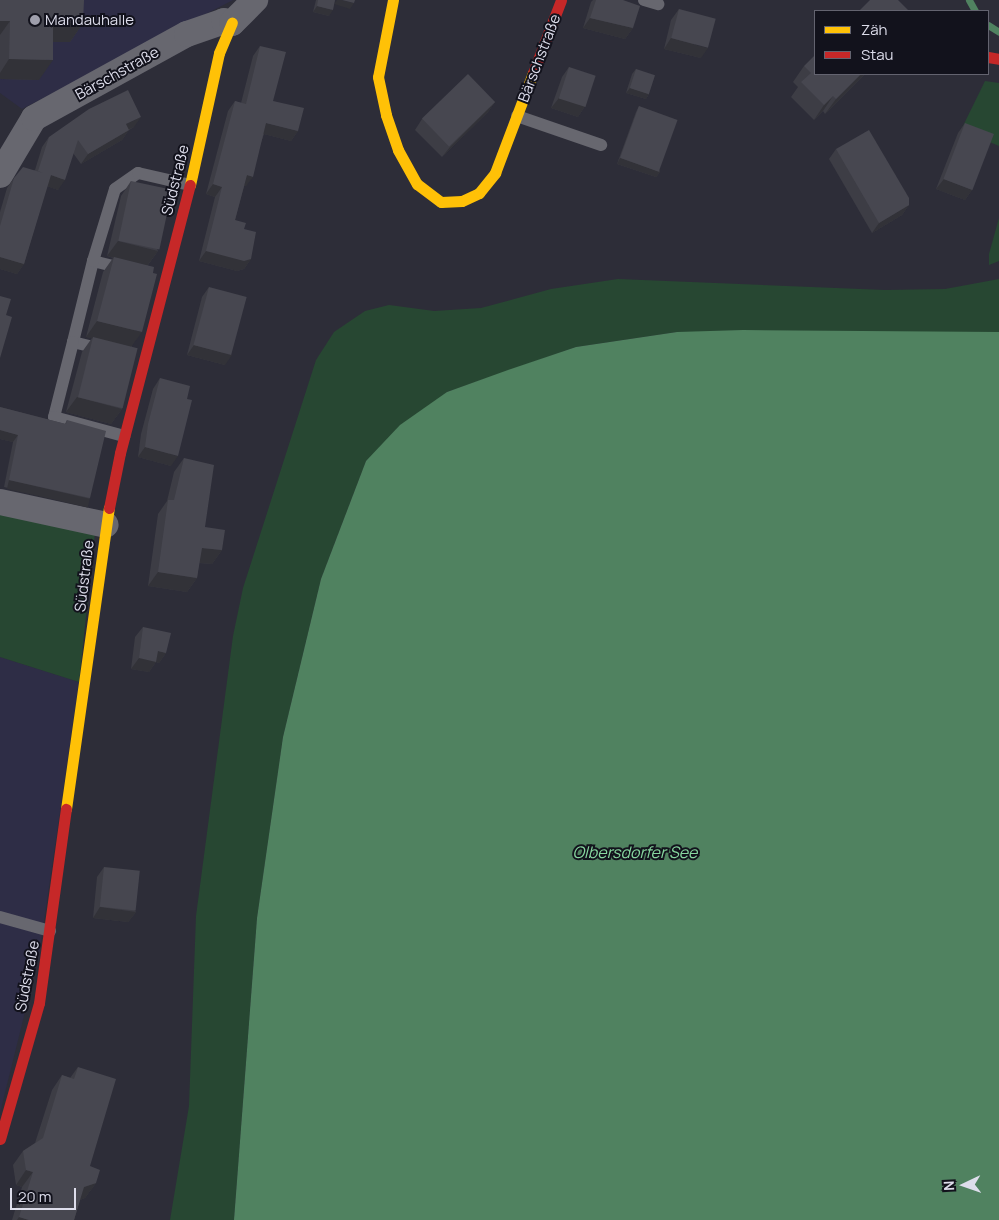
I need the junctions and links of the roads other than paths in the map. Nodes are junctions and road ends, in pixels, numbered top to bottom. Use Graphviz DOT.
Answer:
graph roads {
  1 [pos="254,0"];
  2 [pos="393,0"];
  3 [pos="561,0"];
  4 [pos="644,0"];
  5 [pos="658,4"];
  6 [pos="232,24"];
  7 [pos="517,116"];
  8 [pos="601,145"];
  9 [pos="0,175"];
  10 [pos="190,184"];
  11 [pos="93,262"];
  12 [pos="138,273"];
  13 [pos="73,342"];
  14 [pos="145,359"];
  15 [pos="124,436"];
  16 [pos="0,502"];
  17 [pos="106,525"];
  18 [pos="0,918"];
  19 [pos="50,931"];
  20 [pos="0,1139"];
  1 -- 6 [label="street"];
  2 -- 7 [label="street, Bärschstraße"];
  3 -- 7 [label="street, Bärschstraße"];
  4 -- 5 [label="lane"];
  6 -- 9 [label="street, Bärschstraße"];
  6 -- 10 [label="street, Südstraße"];
  7 -- 8 [label="lane, Bärschstraße"];
  10 -- 11 [label="lane"];
  10 -- 14 [label="street, Südstraße"];
  11 -- 12 [label="lane"];
  11 -- 13 [label="lane"];
  13 -- 14 [label="lane"];
  13 -- 15 [label="lane"];
  14 -- 15 [label="street, Südstraße"];
  15 -- 17 [label="street, Südstraße"];
  16 -- 17 [label="street"];
  17 -- 19 [label="street, Südstraße"];
  18 -- 19 [label="lane"];
  19 -- 20 [label="street, Südstraße"];
}
